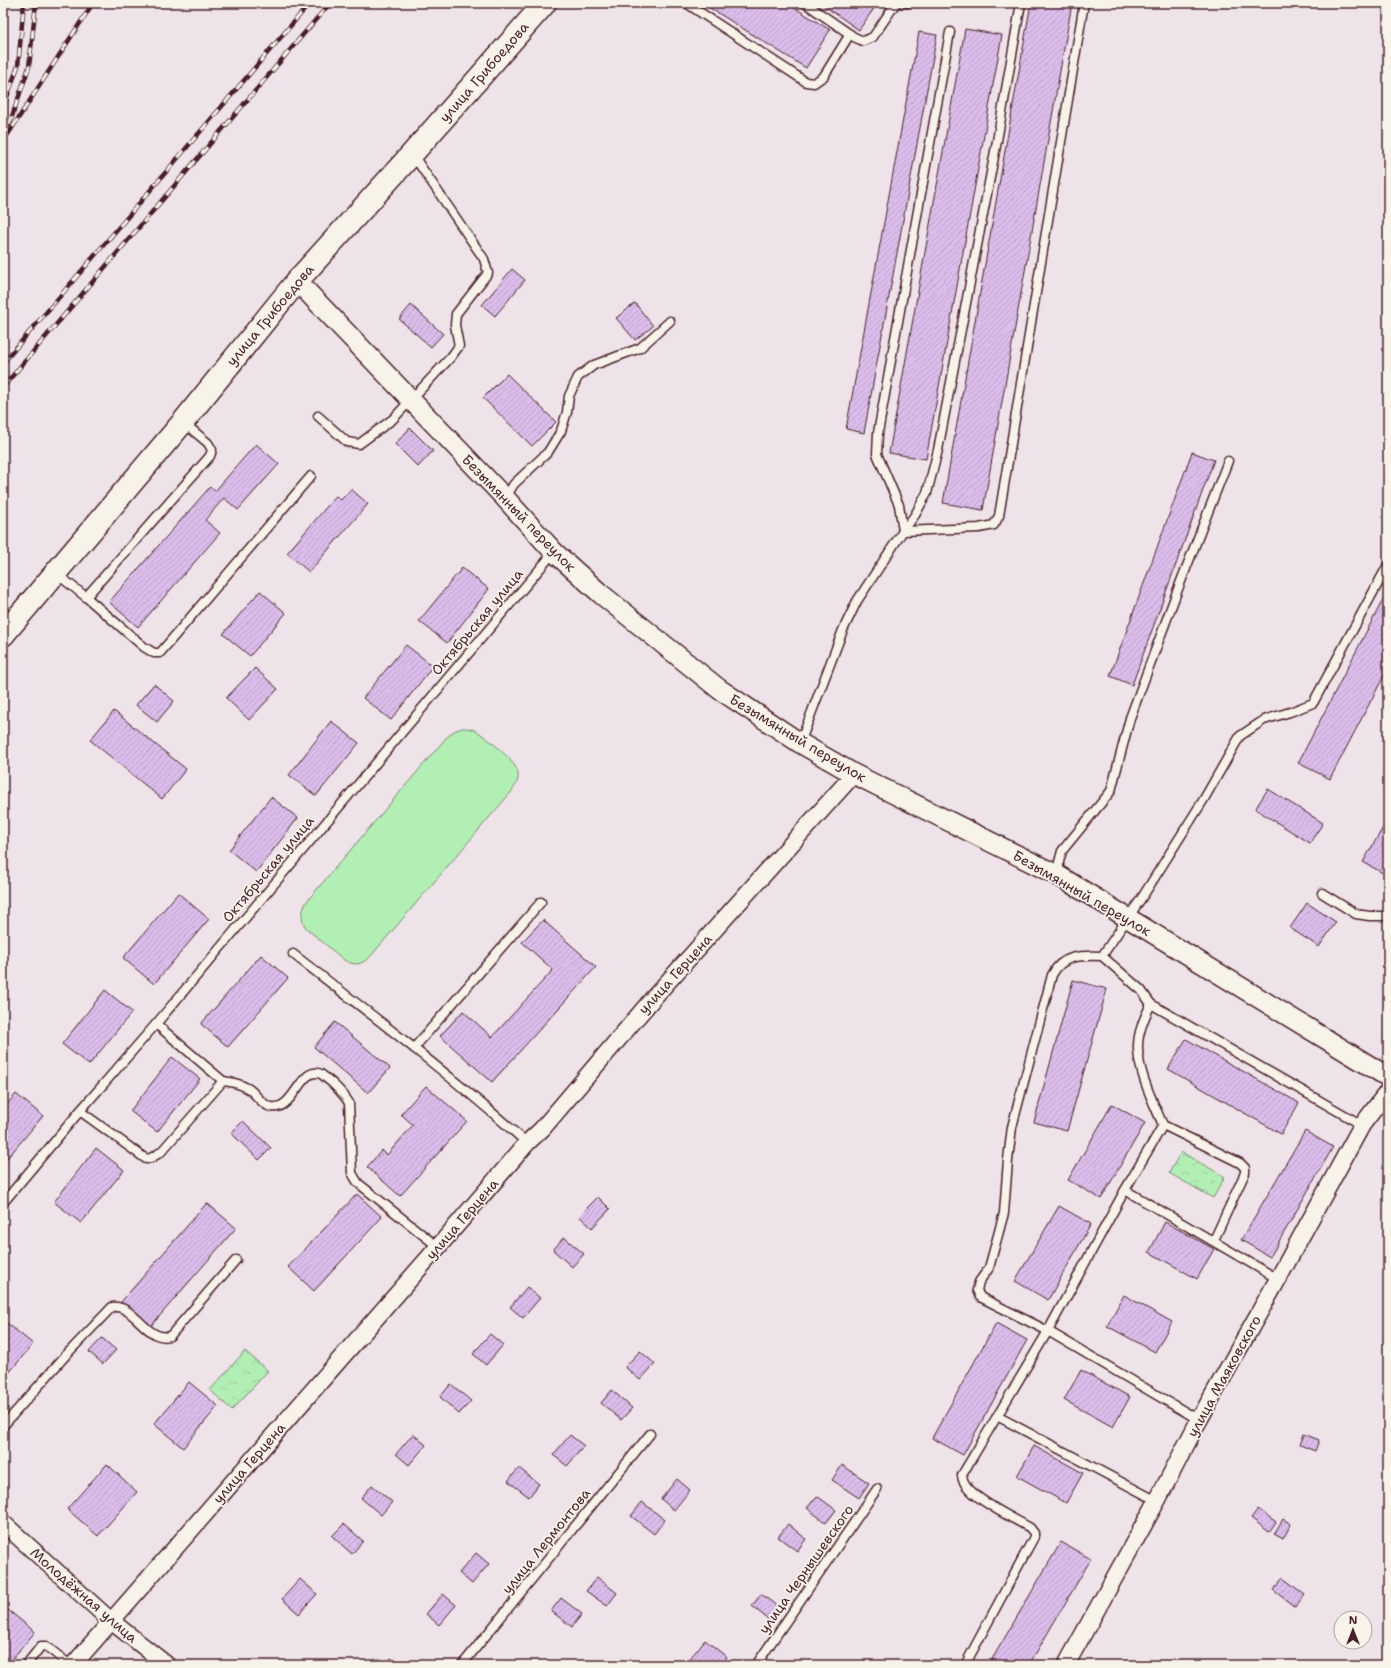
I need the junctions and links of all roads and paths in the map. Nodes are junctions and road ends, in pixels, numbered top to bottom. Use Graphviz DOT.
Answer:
graph roads {
  1 [pos="545,3"];
  2 [pos="686,3"];
  3 [pos="805,3"];
  4 [pos="896,3"];
  5 [pos="904,3"];
  6 [pos="907,3"];
  7 [pos="1021,3"];
  8 [pos="1084,3"];
  9 [pos="950,32"];
  10 [pos="850,34"];
  11 [pos="412,154"];
  12 [pos="297,281"];
  13 [pos="670,321"];
  14 [pos="410,400"];
  15 [pos="318,416"];
  16 [pos="182,422"];
  17 [pos="1228,461"];
  18 [pos="311,476"];
  19 [pos="505,498"];
  20 [pos="903,531"];
  21 [pos="554,552"];
  22 [pos="1388,565"];
  23 [pos="56,573"];
  24 [pos="86,597"];
  25 [pos="3,635"];
  26 [pos="800,743"];
  27 [pos="854,774"];
  28 [pos="1059,876"];
  29 [pos="1322,893"];
  30 [pos="541,902"];
  31 [pos="1388,916"];
  32 [pos="1127,918"];
  33 [pos="293,954"];
  34 [pos="1102,956"];
  35 [pos="1151,1004"];
  36 [pos="156,1024"];
  37 [pos="414,1048"];
  38 [pos="1388,1077"];
  39 [pos="223,1081"];
  40 [pos="1388,1091"];
  41 [pos="80,1111"];
  42 [pos="1163,1125"];
  43 [pos="1362,1125"];
  44 [pos="527,1143"];
  45 [pos="1125,1190"];
  46 [pos="3,1203"];
  47 [pos="1214,1240"];
  48 [pos="438,1247"];
  49 [pos="236,1260"];
  50 [pos="1278,1279"];
  51 [pos="1048,1331"];
  52 [pos="997,1416"];
  53 [pos="1199,1420"];
  54 [pos="3,1426"];
  55 [pos="650,1434"];
  56 [pos="877,1489"];
  57 [pos="1157,1501"];
  58 [pos="3,1523"];
  59 [pos="111,1621"];
  60 [pos="26,1665"];
  61 [pos="71,1665"];
  62 [pos="167,1665"];
  63 [pos="462,1665"];
  64 [pos="756,1665"];
  65 [pos="965,1665"];
  66 [pos="1066,1665"];
  1 -- 11 [label="main road, улица Грибоедова"];
  2 -- 10 [label="lane"];
  3 -- 10 [label="lane"];
  4 -- 10 [label="lane"];
  5 -- 6 [label="lane"];
  7 -- 20 [label="lane"];
  8 -- 20 [label="lane"];
  9 -- 20 [label="lane"];
  11 -- 12 [label="main road, улица Грибоедова"];
  11 -- 14 [label="lane"];
  12 -- 14 [label="street, Безымянный переулок"];
  12 -- 16 [label="main road, улица Грибоедова"];
  13 -- 19 [label="lane"];
  14 -- 15 [label="lane"];
  14 -- 19 [label="street, Безымянный переулок"];
  16 -- 23 [label="main road, улица Грибоедова"];
  16 -- 24 [label="lane"];
  17 -- 28 [label="lane"];
  18 -- 24 [label="lane"];
  19 -- 21 [label="street, Безымянный переулок"];
  20 -- 26 [label="lane"];
  21 -- 26 [label="street, Безымянный переулок"];
  21 -- 36 [label="lane, Октябрьская улица"];
  22 -- 32 [label="lane"];
  23 -- 24 [label="lane"];
  23 -- 25 [label="main road, улица Грибоедова"];
  26 -- 27 [label="street, Безымянный переулок"];
  27 -- 28 [label="street, Безымянный переулок"];
  27 -- 44 [label="street, улица Герцена"];
  28 -- 32 [label="street, Безымянный переулок"];
  29 -- 31 [label="lane"];
  30 -- 37 [label="lane"];
  32 -- 34 [label="lane"];
  32 -- 38 [label="street, Безымянный переулок"];
  33 -- 37 [label="lane"];
  34 -- 35 [label="lane"];
  34 -- 51 [label="lane"];
  35 -- 42 [label="lane"];
  35 -- 43 [label="lane"];
  36 -- 39 [label="lane"];
  36 -- 41 [label="lane, Октябрьская улица"];
  37 -- 44 [label="lane"];
  39 -- 41 [label="lane"];
  39 -- 48 [label="lane"];
  40 -- 43 [label="street, улица Маяковского"];
  41 -- 46 [label="lane, Октябрьская улица"];
  42 -- 45 [label="lane"];
  42 -- 47 [label="lane"];
  43 -- 50 [label="street, улица Маяковского"];
  44 -- 48 [label="street, улица Герцена"];
  45 -- 47 [label="lane"];
  45 -- 51 [label="lane"];
  47 -- 50 [label="lane"];
  48 -- 59 [label="street, улица Герцена"];
  49 -- 54 [label="lane"];
  50 -- 53 [label="street, улица Маяковского"];
  51 -- 52 [label="lane"];
  51 -- 53 [label="lane"];
  52 -- 57 [label="lane"];
  52 -- 65 [label="lane"];
  53 -- 57 [label="street, улица Маяковского"];
  55 -- 63 [label="lane, улица Лермонтова"];
  56 -- 64 [label="lane, улица Чернышевского"];
  57 -- 66 [label="street, улица Маяковского"];
  58 -- 59 [label="street, Молодёжная улица"];
  59 -- 61 [label="street, улица Герцена"];
  59 -- 62 [label="street, Молодёжная улица"];
  60 -- 61 [label="lane"];
}
